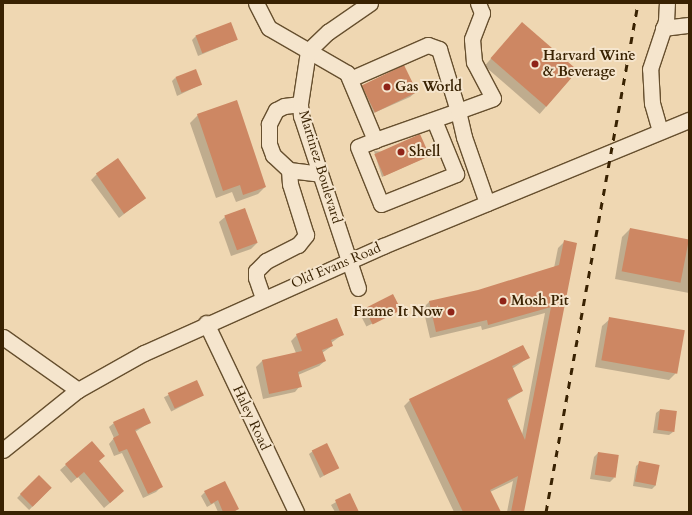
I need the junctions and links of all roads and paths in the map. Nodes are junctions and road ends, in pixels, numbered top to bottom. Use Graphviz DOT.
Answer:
graph roads {
  1 [pos="256,3"];
  2 [pos="370,3"];
  3 [pos="478,3"];
  4 [pos="667,3"];
  5 [pos="689,25"];
  6 [pos="663,28"];
  7 [pos="308,51"];
  8 [pos="350,79"];
  9 [pos="300,104"];
  10 [pos="458,111"];
  11 [pos="434,120"];
  12 [pos="689,120"];
  13 [pos="660,131"];
  14 [pos="375,140"];
  15 [pos="289,170"];
  16 [pos="320,174"];
  17 [pos="487,203"];
  18 [pos="349,261"];
  19 [pos="358,288"];
  20 [pos="263,298"];
  21 [pos="206,323"];
  22 [pos="3,337"];
  23 [pos="78,390"];
  24 [pos="3,450"];
  25 [pos="296,512"];
  1 -- 7 [label="street"];
  2 -- 7 [label="street"];
  3 -- 10 [label="street"];
  4 -- 6 [label="street"];
  5 -- 6 [label="street"];
  6 -- 13 [label="street"];
  7 -- 8 [label="street"];
  7 -- 9 [label="street, Martinez Boulevard"];
  8 -- 10 [label="street"];
  8 -- 14 [label="street"];
  9 -- 15 [label="street"];
  9 -- 16 [label="street, Martinez Boulevard"];
  10 -- 11 [label="street"];
  10 -- 17 [label="street"];
  11 -- 14 [label="street"];
  11 -- 14 [label="street"];
  12 -- 13 [label="street, Old Evans Road"];
  13 -- 17 [label="street, Old Evans Road"];
  15 -- 16 [label="street"];
  15 -- 20 [label="street"];
  16 -- 18 [label="street, Martinez Boulevard"];
  17 -- 18 [label="street, Old Evans Road"];
  18 -- 19 [label="street, Martinez Boulevard"];
  18 -- 20 [label="street, Old Evans Road"];
  20 -- 21 [label="street, Old Evans Road"];
  21 -- 23 [label="street, Old Evans Road"];
  21 -- 25 [label="street, Haley Road"];
  22 -- 23 [label="street"];
  23 -- 24 [label="street, Old Evans Road"];
}
